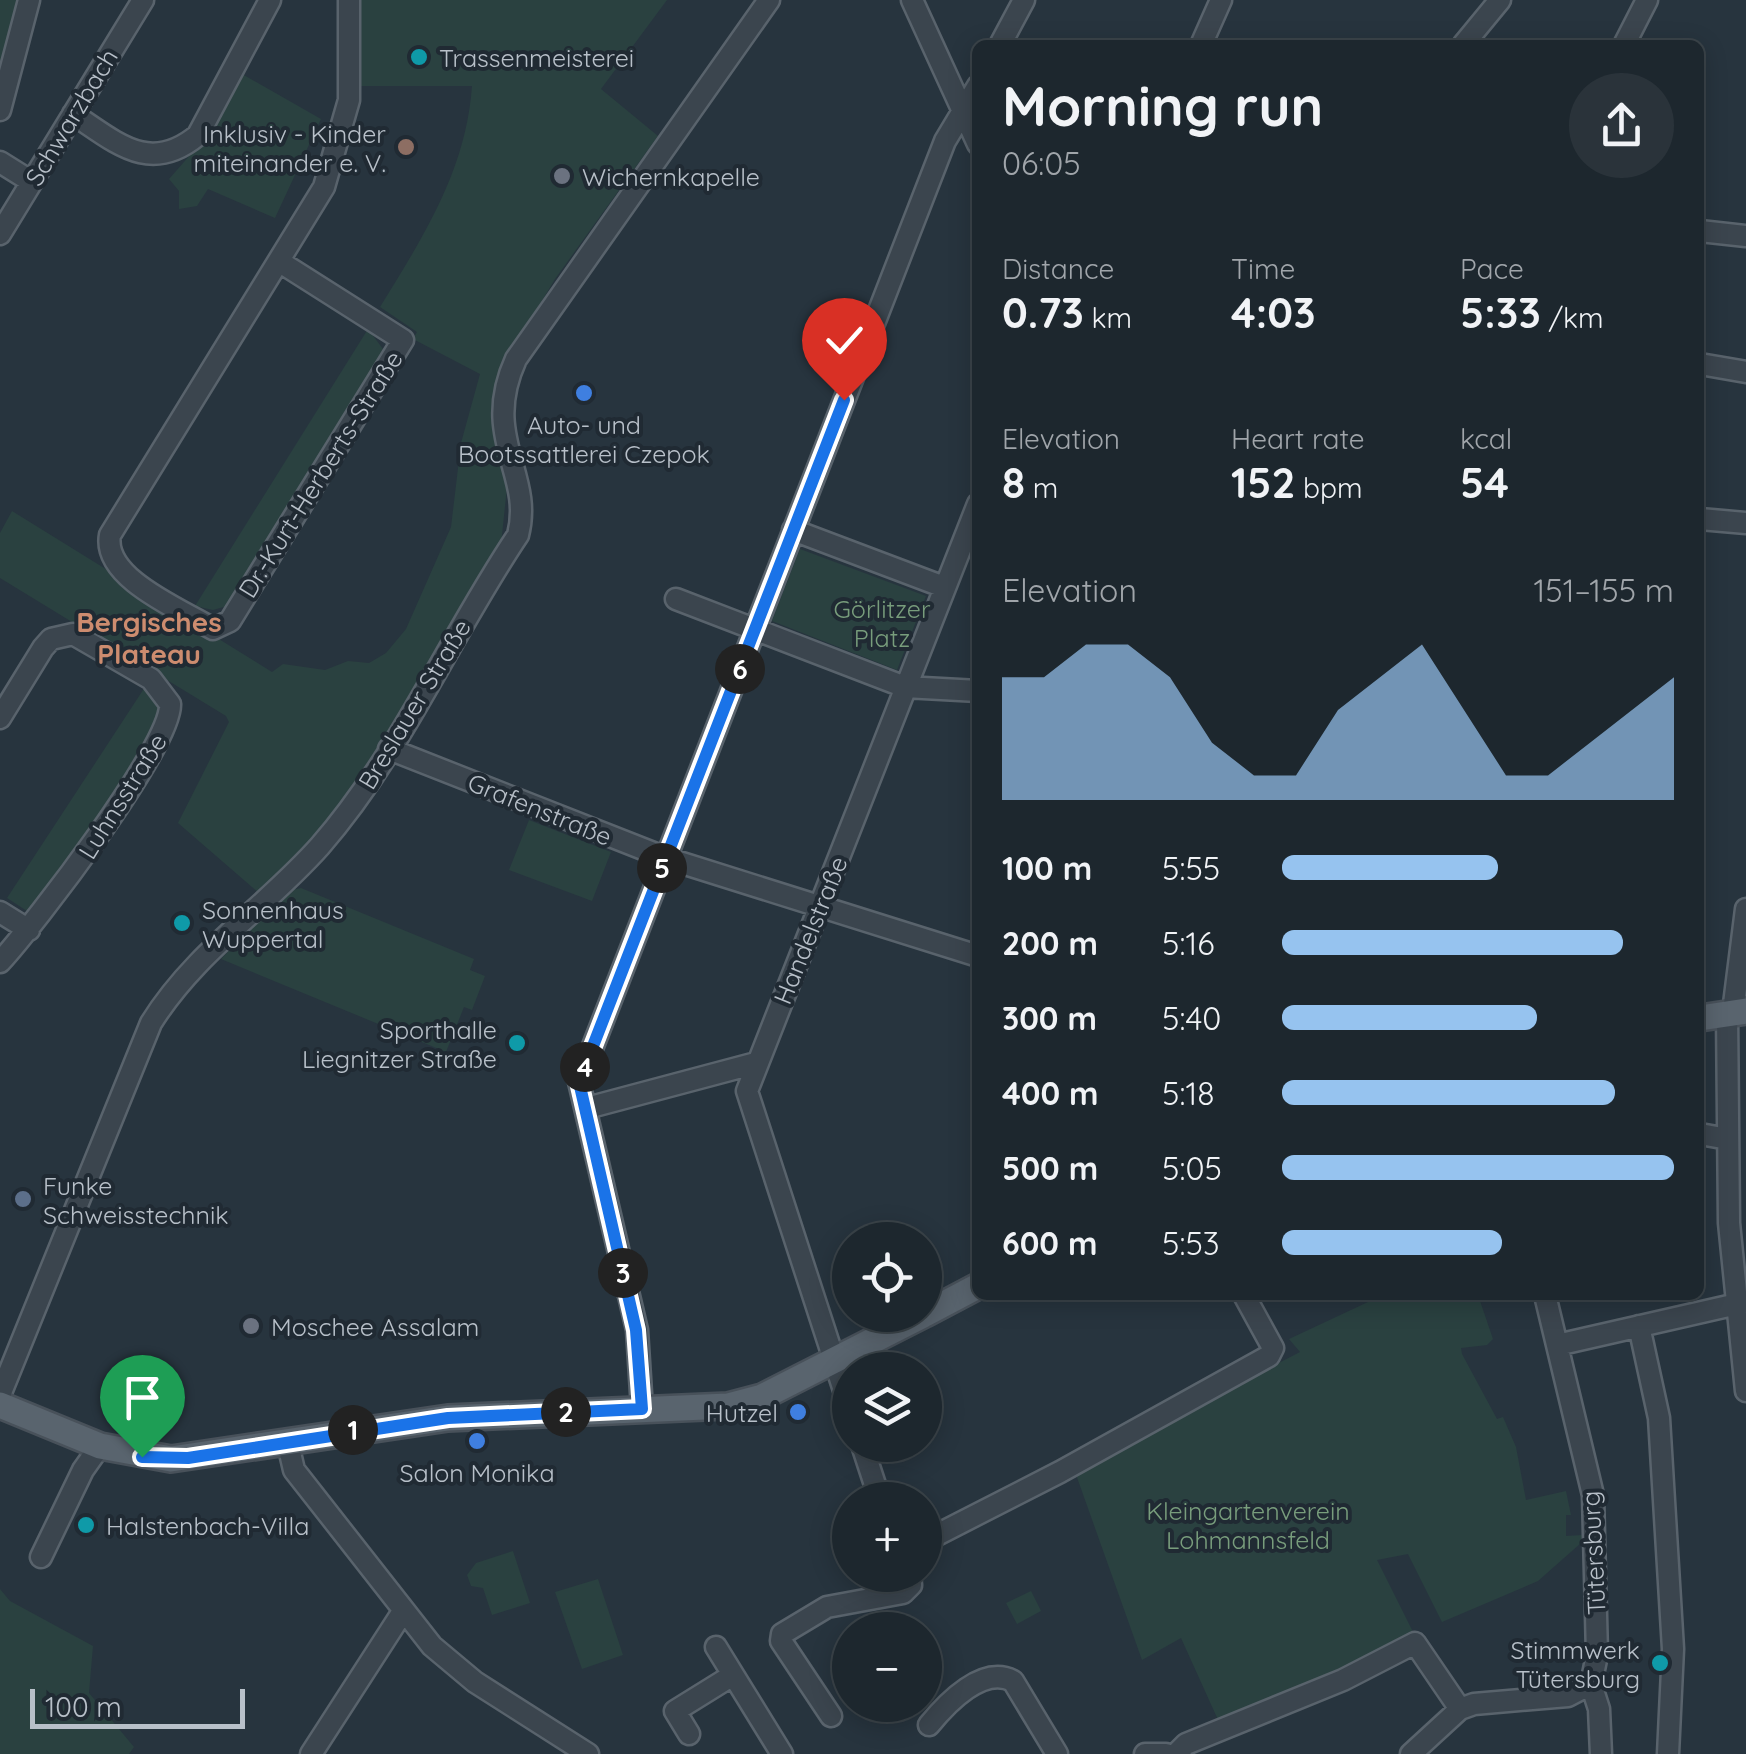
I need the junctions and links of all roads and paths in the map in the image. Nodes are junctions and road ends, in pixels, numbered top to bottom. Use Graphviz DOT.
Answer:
graph roads {
  1 [pos="29,0"];
  2 [pos="143,0"];
  3 [pos="270,0"];
  4 [pos="349,0"];
  5 [pos="768,0"];
  6 [pos="912,0"];
  7 [pos="1024,0"];
  8 [pos="1221,0"];
  9 [pos="1500,0"];
  10 [pos="1647,0"];
  11 [pos="1003,40"];
  12 [pos="1203,40"];
  13 [pos="1467,40"];
  14 [pos="1627,40"];
  15 [pos="972,97"];
  16 [pos="0,110"];
  17 [pos="73,114"];
  18 [pos="963,114"];
  19 [pos="972,132"];
  20 [pos="0,162"];
  21 [pos="32,182"];
  22 [pos="1704,231"];
  23 [pos="0,234"];
  24 [pos="1746,236"];
  25 [pos="280,262"];
  26 [pos="1704,365"];
  27 [pos="1746,372"];
  28 [pos="972,519"];
  29 [pos="1704,520"];
  30 [pos="1746,523"];
  31 [pos="793,530"];
  32 [pos="944,587"];
  33 [pos="676,599"];
  34 [pos="755,630"];
  35 [pos="905,687"];
  36 [pos="972,691"];
  37 [pos="0,718"];
  38 [pos="390,749"];
  39 [pos="666,858"];
  40 [pos="821,907"];
  41 [pos="1746,909"];
  42 [pos="0,912"];
  43 [pos="29,930"];
  44 [pos="972,954"];
  45 [pos="0,962"];
  46 [pos="1735,1012"];
  47 [pos="1704,1017"];
  48 [pos="756,1064"];
  49 [pos="586,1108"];
  50 [pos="1704,1135"];
  51 [pos="1728,1139"];
  52 [pos="972,1289"];
  53 [pos="1247,1300"];
  54 [pos="1546,1300"];
  55 [pos="1741,1302"];
  56 [pos="942,1305"];
  57 [pos="1639,1326"];
  58 [pos="891,1332"];
  59 [pos="1557,1345"];
  60 [pos="834,1352"];
  61 [pos="854,1352"];
  62 [pos="832,1363"];
  63 [pos="1746,1392"];
  64 [pos="0,1395"];
  65 [pos="0,1406"];
  66 [pos="642,1409"];
  67 [pos="287,1440"];
  68 [pos="100,1446"];
  69 [pos="942,1531"];
  70 [pos="41,1557"];
  71 [pos="898,1592"];
  72 [pos="402,1613"];
  73 [pos="716,1647"];
  74 [pos="733,1676"];
  75 [pos="1591,1684"];
  76 [pos="1460,1710"];
  77 [pos="832,1716"];
  78 [pos="930,1725"];
  79 [pos="688,1734"];
  80 [pos="581,1752"];
  81 [pos="311,1754"];
  82 [pos="782,1754"];
  83 [pos="1057,1754"];
  84 [pos="1145,1754"];
  85 [pos="1166,1754"];
  86 [pos="1176,1754"];
  87 [pos="1411,1754"];
  88 [pos="1601,1754"];
  89 [pos="1668,1754"];
  1 -- 16 [label="street"];
  2 -- 17 [label="street, Schwarzbach"];
  3 -- 17 [label="street"];
  4 -- 25 [label="street, Dr.-Kurt-Herberts-Straße"];
  5 -- 38 [label="street, Breslauer Straße"];
  6 -- 18 [label="street"];
  7 -- 11 [label="street"];
  8 -- 12 [label="street"];
  9 -- 13 [label="street"];
  10 -- 14 [label="street"];
  15 -- 18 [label="street"];
  17 -- 21 [label="street, Schwarzbach"];
  18 -- 19 [label="street"];
  18 -- 31 [label="street"];
  20 -- 21 [label="street"];
  21 -- 23 [label="street, Schwarzbach"];
  22 -- 24 [label="street"];
  25 -- 25 [label="street, Dr.-Kurt-Herberts-Straße"];
  26 -- 27 [label="street"];
  28 -- 32 [label="street, Handelstraße"];
  29 -- 30 [label="street"];
  31 -- 32 [label="street"];
  31 -- 34 [label="street"];
  32 -- 35 [label="street, Handelstraße"];
  33 -- 34 [label="street"];
  34 -- 35 [label="street"];
  34 -- 39 [label="street"];
  35 -- 36 [label="street"];
  35 -- 40 [label="street, Handelstraße"];
  37 -- 43 [label="street, Luhnsstraße"];
  38 -- 39 [label="street, Grafenstraße"];
  38 -- 64 [label="street, Breslauer Straße"];
  39 -- 40 [label="street, Grafenstraße"];
  39 -- 49 [label="street"];
  40 -- 44 [label="street, Grafenstraße"];
  40 -- 48 [label="street, Handelstraße"];
  41 -- 46 [label="street"];
  42 -- 43 [label="street"];
  43 -- 45 [label="street, Luhnsstraße"];
  46 -- 47 [label="main road"];
  46 -- 51 [label="street"];
  48 -- 49 [label="street"];
  48 -- 60 [label="street, Handelstraße"];
  49 -- 66 [label="street"];
  50 -- 51 [label="street"];
  51 -- 55 [label="street"];
  52 -- 56 [label="main road"];
  53 -- 69 [label="street"];
  54 -- 59 [label="street, Tütersburg"];
  55 -- 57 [label="street"];
  55 -- 63 [label="street"];
  57 -- 59 [label="street"];
  57 -- 89 [label="street"];
  58 -- 61 [label="main road"];
  59 -- 75 [label="street, Tütersburg"];
  62 -- 66 [label="main road"];
  65 -- 68 [label="main road"];
  66 -- 67 [label="main road"];
  67 -- 68 [label="main road"];
  67 -- 72 [label="street"];
  68 -- 70 [label="street"];
  71 -- 77 [label="street"];
  72 -- 80 [label="street"];
  72 -- 81 [label="street"];
  73 -- 74 [label="street"];
  74 -- 79 [label="street"];
  74 -- 82 [label="street"];
  75 -- 76 [label="street"];
  75 -- 88 [label="street, Tütersburg"];
  76 -- 86 [label="street"];
  76 -- 87 [label="street"];
  78 -- 83 [label="street"];
  84 -- 85 [label="street"];
}
